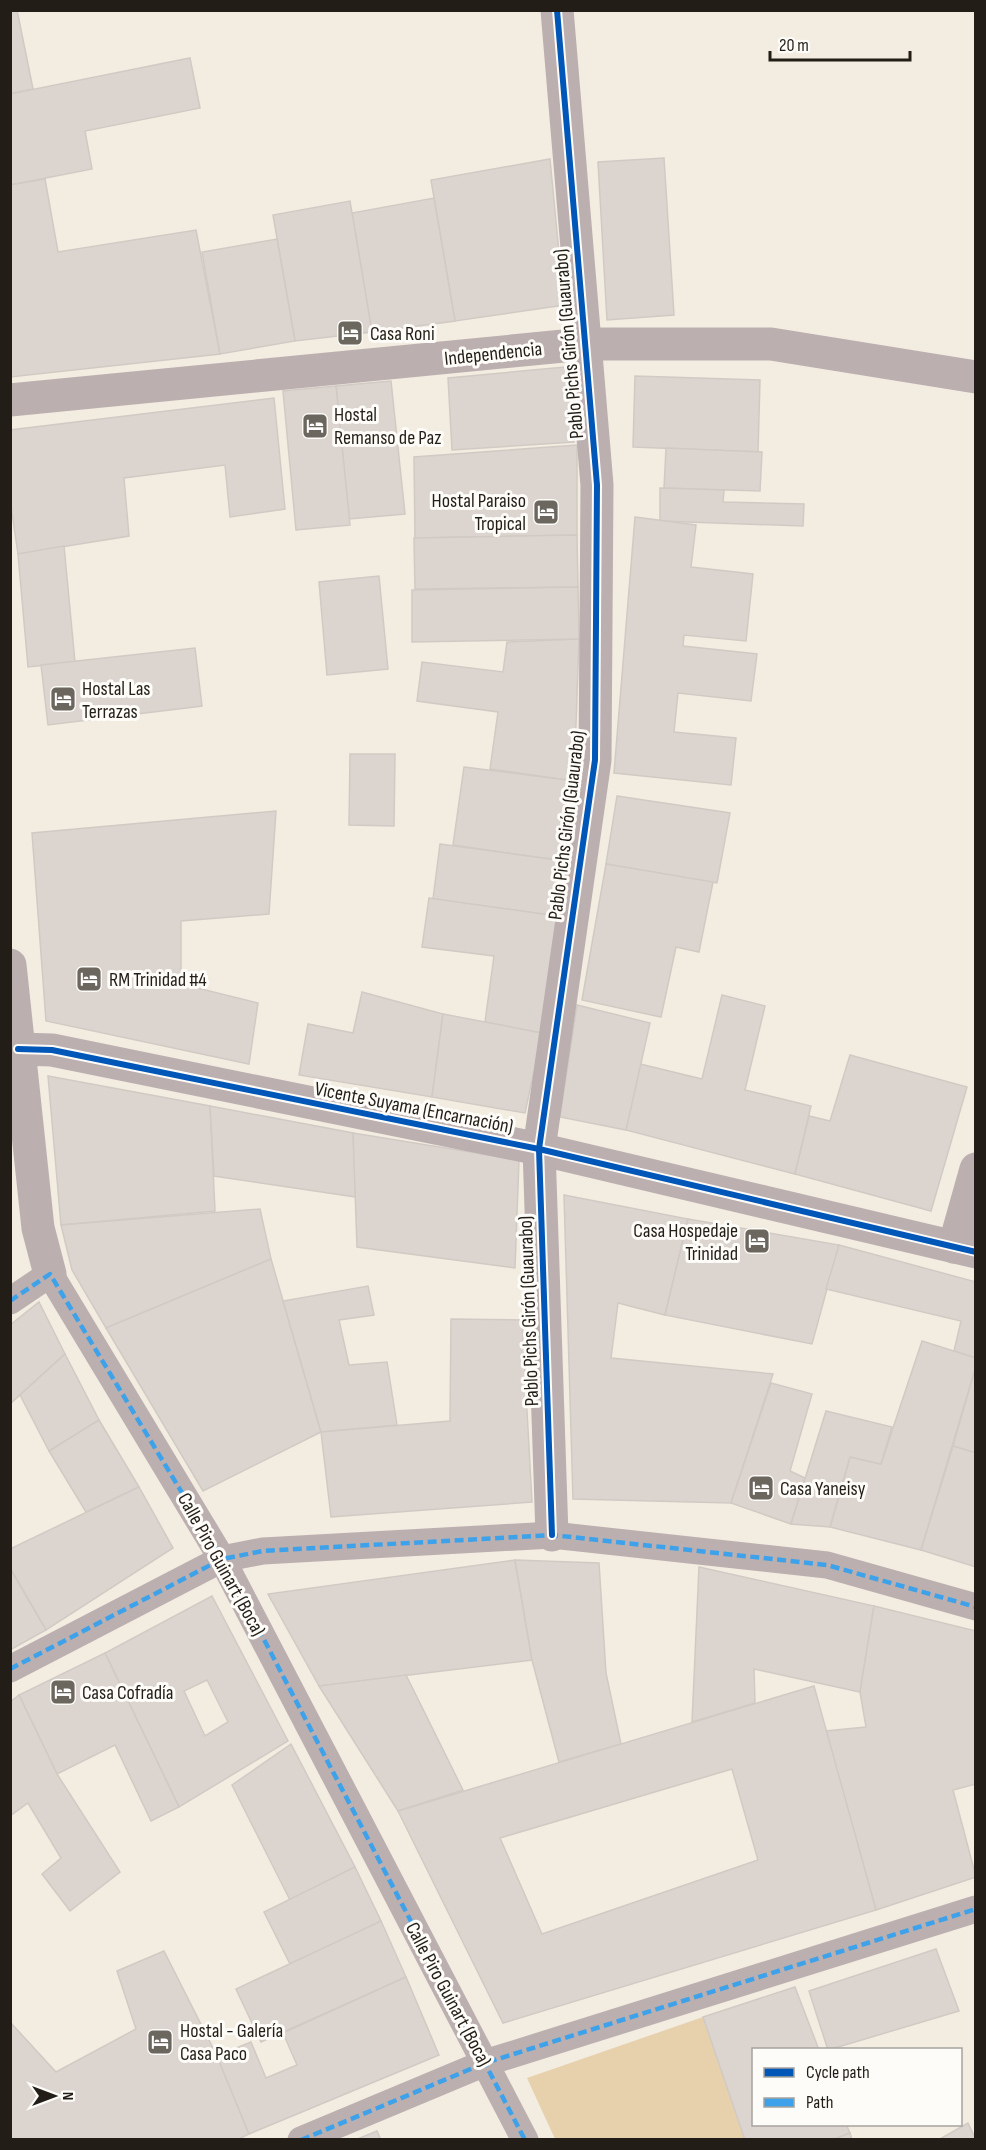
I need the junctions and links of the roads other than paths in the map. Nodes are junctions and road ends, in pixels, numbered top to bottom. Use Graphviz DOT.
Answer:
graph roads {
  1 [pos="557,10"];
  2 [pos="584,344"];
  3 [pos="975,377"];
  4 [pos="10,400"];
  5 [pos="10,965"];
  6 [pos="18,1049"];
  7 [pos="539,1149"];
  8 [pos="975,1168"];
  9 [pos="964,1249"];
  10 [pos="50,1274"];
  11 [pos="10,1300"];
  12 [pos="552,1535"];
  13 [pos="222,1559"];
  14 [pos="975,1607"];
  15 [pos="10,1669"];
  16 [pos="975,1908"];
  17 [pos="485,2062"];
  18 [pos="301,2139"];
  19 [pos="525,2139"];
  1 -- 2 [label="street, Pablo Pichs Girón (Guaurabo)"];
  2 -- 3 [label="street, Independencia"];
  2 -- 4 [label="street, Independencia"];
  2 -- 7 [label="street, Pablo Pichs Girón (Guaurabo)"];
  5 -- 6 [label="street, Calle Piro Guinart (Boca)"];
  6 -- 7 [label="street, Vicente Suyama (Encarnación)"];
  6 -- 10 [label="street, Calle Piro Guinart (Boca)"];
  7 -- 9 [label="street, Vicente Suyama (Encarnación)"];
  7 -- 12 [label="street, Pablo Pichs Girón (Guaurabo)"];
  8 -- 9 [label="street"];
  10 -- 11 [label="street"];
  10 -- 13 [label="street, Calle Piro Guinart (Boca)"];
  12 -- 13 [label="street"];
  12 -- 14 [label="street"];
  13 -- 15 [label="street"];
  13 -- 17 [label="street, Calle Piro Guinart (Boca)"];
  16 -- 17 [label="street"];
  17 -- 18 [label="street"];
  17 -- 19 [label="street, Calle Piro Guinart (Boca)"];
}
